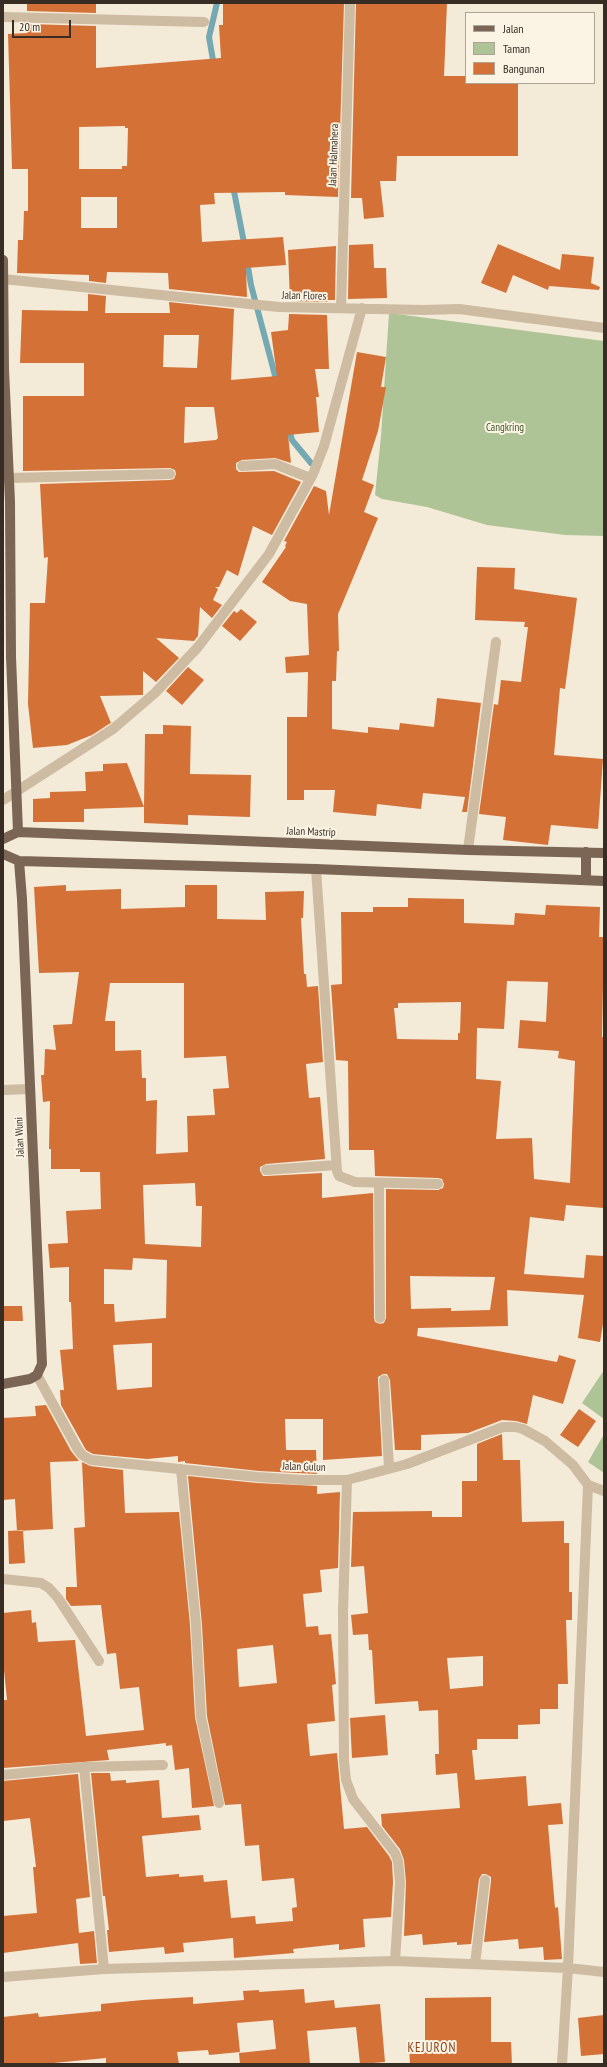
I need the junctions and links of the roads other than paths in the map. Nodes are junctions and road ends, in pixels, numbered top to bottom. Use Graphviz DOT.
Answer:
graph roads {
  1 [pos="350,3"];
  2 [pos="3,17"];
  3 [pos="204,22"];
  4 [pos="3,260"];
  5 [pos="3,279"];
  6 [pos="341,308"];
  7 [pos="362,308"];
  8 [pos="604,328"];
  9 [pos="242,466"];
  10 [pos="170,474"];
  11 [pos="312,476"];
  12 [pos="9,478"];
  13 [pos="496,642"];
  14 [pos="16,792"];
  15 [pos="3,800"];
  16 [pos="18,832"];
  17 [pos="3,839"];
  18 [pos="468,850"];
  19 [pos="586,852"];
  20 [pos="604,853"];
  21 [pos="3,854"];
  22 [pos="19,861"];
  23 [pos="316,869"];
  24 [pos="586,880"];
  25 [pos="604,881"];
  26 [pos="30,1089"];
  27 [pos="3,1090"];
  28 [pos="336,1165"];
  29 [pos="266,1170"];
  30 [pos="379,1183"];
  31 [pos="438,1184"];
  32 [pos="380,1318"];
  33 [pos="37,1375"];
  34 [pos="384,1380"];
  35 [pos="3,1384"];
  36 [pos="389,1468"];
  37 [pos="181,1469"];
  38 [pos="347,1480"];
  39 [pos="588,1485"];
  40 [pos="604,1491"];
  41 [pos="3,1580"];
  42 [pos="99,1661"];
  43 [pos="163,1765"];
  44 [pos="84,1767"];
  45 [pos="3,1775"];
  46 [pos="219,1803"];
  47 [pos="484,1880"];
  48 [pos="395,1961"];
  49 [pos="475,1964"];
  50 [pos="568,1968"];
  51 [pos="104,1969"];
  52 [pos="604,1972"];
  53 [pos="3,1977"];
  54 [pos="562,2064"];
  1 -- 6 [label="street, Jalan Halmahera"];
  2 -- 3 [label="street"];
  4 -- 5 [label="main road"];
  5 -- 6 [label="street, Jalan Flores"];
  5 -- 12 [label="main road"];
  6 -- 7 [label="street, Jalan Flores"];
  7 -- 8 [label="street, Jalan Flores"];
  7 -- 11 [label="street"];
  9 -- 11 [label="street"];
  10 -- 12 [label="street"];
  11 -- 14 [label="street"];
  12 -- 14 [label="main road"];
  13 -- 18 [label="street"];
  14 -- 15 [label="street"];
  14 -- 16 [label="main road"];
  16 -- 17 [label="main road"];
  16 -- 18 [label="main road, Jalan Mastrip"];
  18 -- 19 [label="main road, Jalan Mastrip"];
  19 -- 20 [label="main road, Jalan Mastrip"];
  19 -- 24 [label="main road"];
  21 -- 22 [label="main road"];
  22 -- 23 [label="main road"];
  22 -- 26 [label="main road, Jalan Wuni"];
  23 -- 24 [label="main road"];
  23 -- 28 [label="street"];
  24 -- 25 [label="main road"];
  26 -- 27 [label="street"];
  26 -- 33 [label="main road, Jalan Wuni"];
  28 -- 29 [label="street"];
  28 -- 30 [label="street"];
  30 -- 31 [label="street"];
  30 -- 32 [label="street"];
  33 -- 35 [label="main road"];
  33 -- 37 [label="street, Jalan Gulun"];
  34 -- 36 [label="street"];
  36 -- 38 [label="street, Jalan Gulun"];
  36 -- 39 [label="street, Jalan Gulun"];
  37 -- 38 [label="street, Jalan Gulun"];
  37 -- 46 [label="street"];
  38 -- 48 [label="street"];
  39 -- 40 [label="street"];
  39 -- 50 [label="street"];
  41 -- 42 [label="street"];
  43 -- 44 [label="street"];
  44 -- 45 [label="street"];
  44 -- 51 [label="street"];
  47 -- 49 [label="street"];
  48 -- 49 [label="street"];
  48 -- 51 [label="street"];
  49 -- 50 [label="street"];
  50 -- 52 [label="street"];
  50 -- 54 [label="street"];
  51 -- 53 [label="street"];
}
